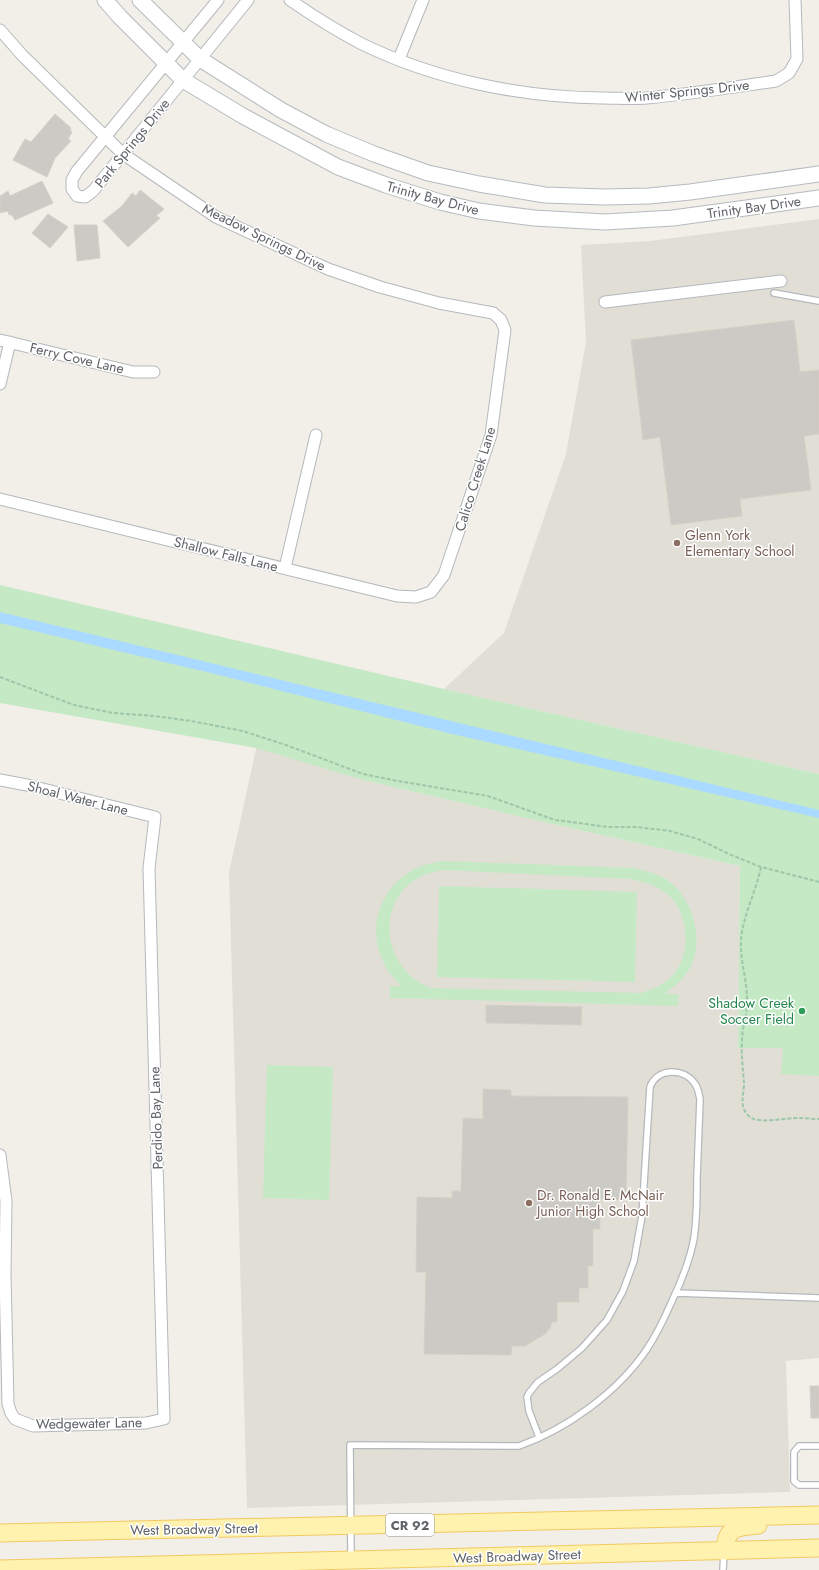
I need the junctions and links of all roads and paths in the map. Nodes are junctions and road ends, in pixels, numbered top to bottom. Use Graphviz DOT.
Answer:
graph roads {
  1 [pos="105,0"];
  2 [pos="140,0"];
  3 [pos="218,0"];
  4 [pos="248,0"];
  5 [pos="290,0"];
  6 [pos="423,0"];
  7 [pos="795,0"];
  8 [pos="0,30"];
  9 [pos="184,43"];
  10 [pos="200,59"];
  11 [pos="399,59"];
  12 [pos="167,63"];
  13 [pos="183,80"];
  14 [pos="106,137"];
  15 [pos="123,154"];
  16 [pos="819,174"];
  17 [pos="819,198"];
  18 [pos="781,281"];
  19 [pos="774,292"];
  20 [pos="819,300"];
  21 [pos="605,302"];
  22 [pos="493,313"];
  23 [pos="5,341"];
  24 [pos="154,372"];
  25 [pos="0,384"];
  26 [pos="316,435"];
  27 [pos="0,499"];
  28 [pos="285,568"];
  29 [pos="444,575"];
  30 [pos="0,677"];
  31 [pos="0,780"];
  32 [pos="155,817"];
  33 [pos="761,867"];
  34 [pos="819,882"];
  35 [pos="819,1119"];
  36 [pos="0,1155"];
  37 [pos="3,1249"];
  38 [pos="3,1275"];
  39 [pos="676,1293"];
  40 [pos="819,1298"];
  41 [pos="164,1419"];
  42 [pos="539,1437"];
  43 [pos="819,1446"];
  44 [pos="819,1484"];
  45 [pos="818,1515"];
  46 [pos="350,1526"];
  47 [pos="0,1533"];
  48 [pos="819,1548"];
  49 [pos="725,1551"];
  50 [pos="351,1561"];
  51 [pos="0,1569"];
  52 [pos="723,1570"];
  1 -- 12 [label="street, Trinity Bay Drive"];
  2 -- 9 [label="street, Trinity Bay Drive"];
  3 -- 9 [label="street, Park Springs Drive"];
  4 -- 10 [label="street, Park Springs Drive"];
  5 -- 11 [label="street, Winter Springs Drive"];
  6 -- 11 [label="street"];
  7 -- 11 [label="street, Winter Springs Drive"];
  8 -- 14 [label="street, Meadow Springs Drive"];
  9 -- 10 [label="street, Trinity Bay Drive"];
  9 -- 12 [label="street, Park Springs Drive"];
  10 -- 13 [label="street, Park Springs Drive"];
  10 -- 16 [label="street, Trinity Bay Drive"];
  12 -- 13 [label="street, Trinity Bay Drive"];
  12 -- 14 [label="street, Park Springs Drive"];
  13 -- 15 [label="street, Park Springs Drive"];
  13 -- 17 [label="street, Trinity Bay Drive"];
  14 -- 15 [label="street, Meadow Springs Drive"];
  14 -- 15 [label="street, Park Springs Drive"];
  15 -- 22 [label="street, Meadow Springs Drive"];
  18 -- 21 [label="street"];
  19 -- 20 [label="lane"];
  22 -- 29 [label="street, Calico Creek Lane"];
  23 -- 24 [label="street, Ferry Cove Lane"];
  23 -- 25 [label="street"];
  26 -- 28 [label="street"];
  27 -- 28 [label="street, Shallow Falls Lane"];
  28 -- 29 [label="street, Shallow Falls Lane"];
  30 -- 33 [label="path"];
  31 -- 32 [label="street, Shoal Water Lane"];
  32 -- 41 [label="street, Perdido Bay Lane"];
  33 -- 34 [label="path"];
  33 -- 35 [label="path"];
  36 -- 37 [label="street"];
  37 -- 38 [label="street"];
  38 -- 41 [label="street, Wedgewater Lane"];
  39 -- 40 [label="lane"];
  39 -- 42 [label="lane"];
  39 -- 42 [label="lane"];
  42 -- 46 [label="lane"];
  43 -- 44 [label="lane"];
  45 -- 46 [label="main road, West Broadway Street / CR 92"];
  45 -- 49 [label="main road"];
  46 -- 47 [label="main road, West Broadway Street / CR 92"];
  46 -- 50 [label="lane"];
  48 -- 49 [label="main road, West Broadway Street"];
  49 -- 50 [label="main road, West Broadway Street"];
  49 -- 52 [label="lane"];
  50 -- 51 [label="main road, West Broadway Street"];
}
